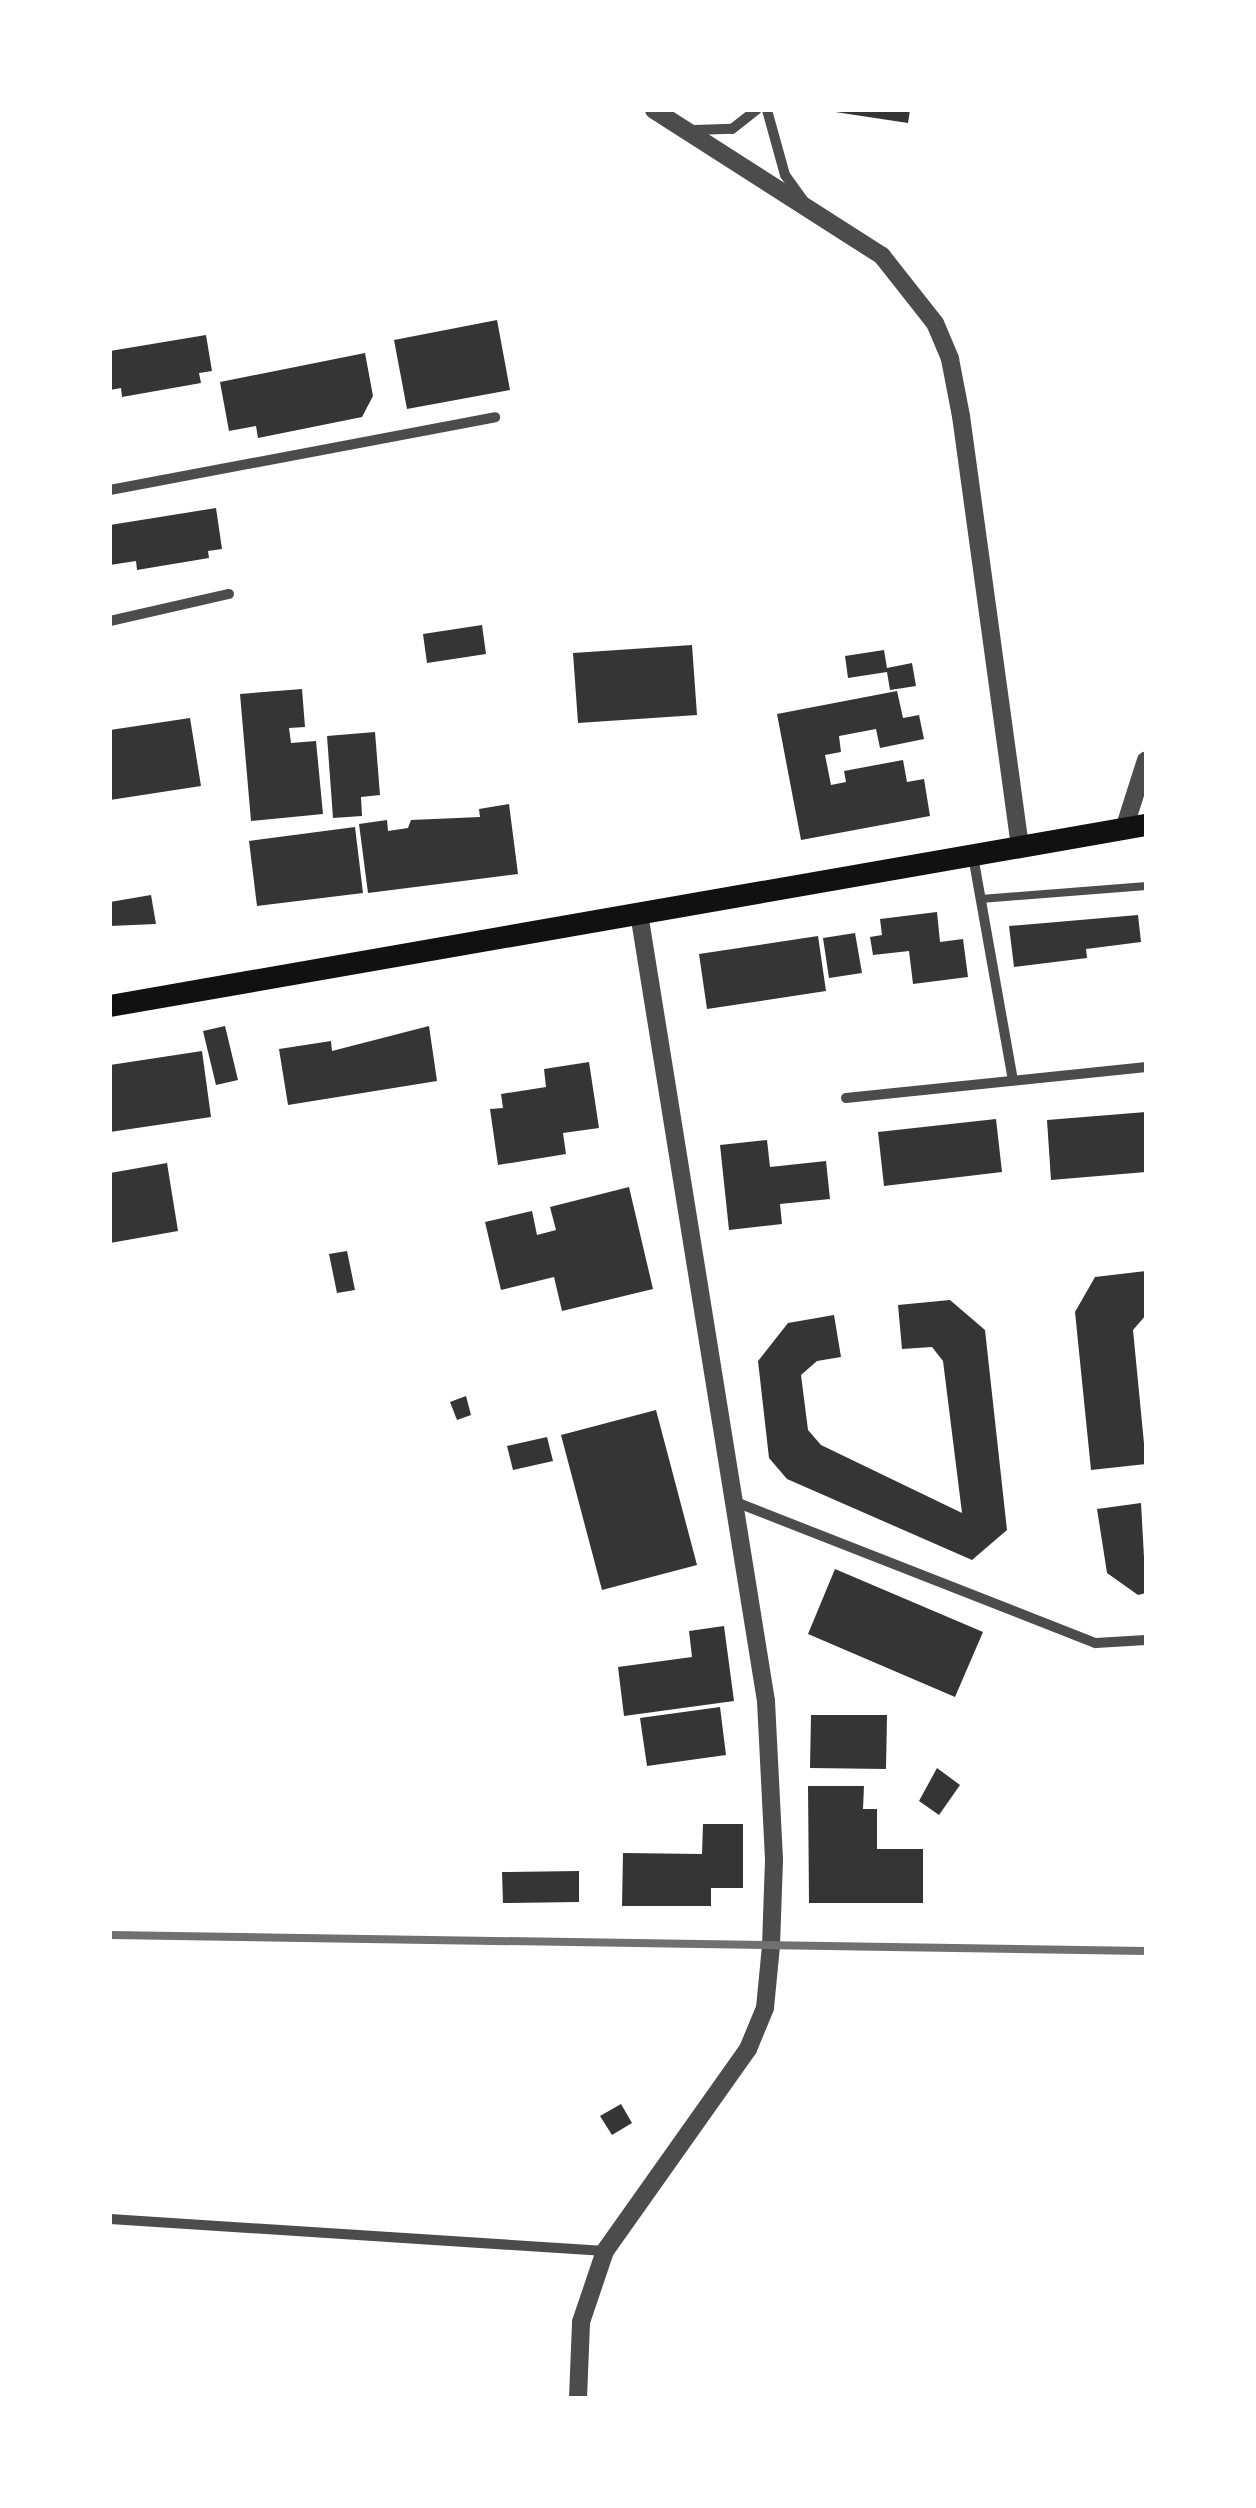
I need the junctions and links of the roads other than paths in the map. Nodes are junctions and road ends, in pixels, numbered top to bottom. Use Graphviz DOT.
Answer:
graph roads {
  1 [pos="654,110"];
  2 [pos="756,110"];
  3 [pos="767,110"];
  4 [pos="680,127"];
  5 [pos="811,212"];
  6 [pos="496,417"];
  7 [pos="110,490"];
  8 [pos="229,594"];
  9 [pos="110,621"];
  10 [pos="1146,760"];
  11 [pos="1135,827"];
  12 [pos="1020,846"];
  13 [pos="973,855"];
  14 [pos="1146,886"];
  15 [pos="981,899"];
  16 [pos="639,913"];
  17 [pos="110,1006"];
  18 [pos="1146,1067"];
  19 [pos="1013,1080"];
  20 [pos="846,1098"];
  21 [pos="738,1503"];
  22 [pos="1146,1640"];
  23 [pos="110,2219"];
  24 [pos="605,2251"];
  25 [pos="578,2398"];
  1 -- 4 [label="street"];
  2 -- 4 [label="street"];
  3 -- 5 [label="street"];
  4 -- 5 [label="street"];
  5 -- 12 [label="street"];
  6 -- 7 [label="street"];
  8 -- 9 [label="street"];
  10 -- 11 [label="street"];
  11 -- 12 [label="main road"];
  12 -- 13 [label="main road"];
  13 -- 15 [label="street"];
  13 -- 16 [label="main road"];
  14 -- 15 [label="lane"];
  15 -- 19 [label="street"];
  16 -- 17 [label="main road"];
  16 -- 21 [label="street"];
  18 -- 19 [label="street"];
  19 -- 20 [label="street"];
  21 -- 22 [label="street"];
  21 -- 24 [label="street"];
  23 -- 24 [label="street"];
  24 -- 25 [label="street"];
}
